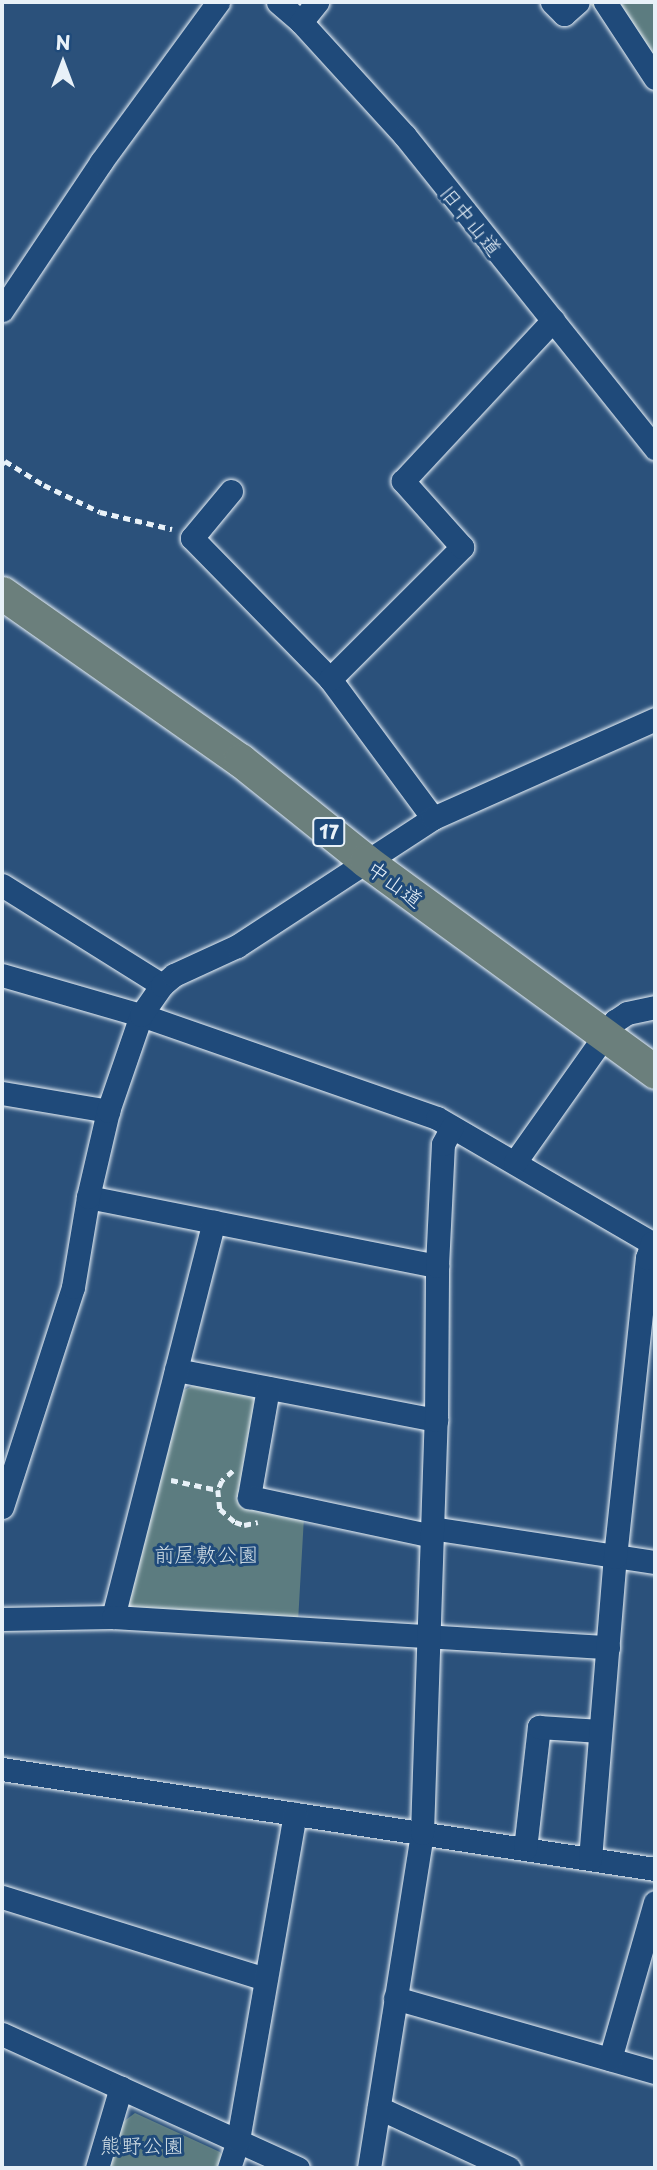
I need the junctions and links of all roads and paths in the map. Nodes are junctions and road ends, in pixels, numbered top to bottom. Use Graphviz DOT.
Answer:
graph roads {
  1 [pos="218,2"];
  2 [pos="278,2"];
  3 [pos="317,2"];
  4 [pos="552,2"];
  5 [pos="578,2"];
  6 [pos="605,2"];
  7 [pos="301,22"];
  8 [pos="655,78"];
  9 [pos="2,310"];
  10 [pos="553,320"];
  11 [pos="655,448"];
  12 [pos="2,464"];
  13 [pos="231,491"];
  14 [pos="192,538"];
  15 [pos="2,593"];
  16 [pos="330,679"];
  17 [pos="655,719"];
  18 [pos="433,818"];
  19 [pos="366,861"];
  20 [pos="2,886"];
  21 [pos="2,975"];
  22 [pos="162,985"];
  23 [pos="655,1007"];
  24 [pos="141,1015"];
  25 [pos="603,1034"];
  26 [pos="655,1072"];
  27 [pos="2,1093"];
  28 [pos="108,1111"];
  29 [pos="452,1127"];
  30 [pos="515,1162"];
  31 [pos="88,1197"];
  32 [pos="214,1222"];
  33 [pos="654,1244"];
  34 [pos="438,1266"];
  35 [pos="176,1370"];
  36 [pos="268,1388"];
  37 [pos="436,1420"];
  38 [pos="12,1442"];
  39 [pos="149,1475"];
  40 [pos="218,1490"];
  41 [pos="2,1507"];
  42 [pos="432,1532"];
  43 [pos="615,1557"];
  44 [pos="655,1562"];
  45 [pos="113,1617"];
  46 [pos="2,1619"];
  47 [pos="428,1634"];
  48 [pos="608,1647"];
  49 [pos="600,1731"];
  50 [pos="2,1769"];
  51 [pos="295,1814"];
  52 [pos="422,1833"];
  53 [pos="525,1849"];
  54 [pos="590,1859"];
  55 [pos="655,1869"];
  56 [pos="2,1897"];
  57 [pos="655,1902"];
  58 [pos="648,1951"];
  59 [pos="266,1979"];
  60 [pos="395,1998"];
  61 [pos="2,2034"];
  62 [pos="610,2059"];
  63 [pos="655,2072"];
  64 [pos="121,2087"];
  65 [pos="379,2108"];
  66 [pos="238,2140"];
  67 [pos="97,2168"];
  68 [pos="229,2168"];
  69 [pos="298,2168"];
  70 [pos="369,2168"];
  71 [pos="509,2168"];
  1 -- 9 [label="street"];
  2 -- 7 [label="street, 旧中山道"];
  3 -- 7 [label="street"];
  4 -- 5 [label="street"];
  6 -- 8 [label="street"];
  7 -- 10 [label="street, 旧中山道"];
  10 -- 11 [label="street, 旧中山道"];
  10 -- 16 [label="street"];
  12 -- 14 [label="path"];
  13 -- 14 [label="street"];
  14 -- 16 [label="street"];
  15 -- 19 [label="highway, 中山道 / 17"];
  16 -- 18 [label="street"];
  17 -- 18 [label="street"];
  18 -- 19 [label="street"];
  19 -- 22 [label="street"];
  19 -- 25 [label="highway, 中山道 / 17"];
  20 -- 22 [label="street"];
  21 -- 24 [label="street"];
  22 -- 24 [label="street"];
  23 -- 25 [label="street"];
  24 -- 28 [label="street"];
  24 -- 29 [label="street"];
  25 -- 26 [label="highway, 中山道 / 17"];
  25 -- 30 [label="street"];
  27 -- 28 [label="street"];
  28 -- 31 [label="street"];
  29 -- 30 [label="street"];
  29 -- 34 [label="street"];
  30 -- 33 [label="street"];
  31 -- 32 [label="street"];
  31 -- 38 [label="street"];
  32 -- 34 [label="street"];
  32 -- 35 [label="street"];
  33 -- 43 [label="street"];
  34 -- 37 [label="street"];
  35 -- 36 [label="street"];
  35 -- 39 [label="street"];
  36 -- 37 [label="street"];
  36 -- 42 [label="street"];
  37 -- 42 [label="street"];
  38 -- 41 [label="street"];
  39 -- 40 [label="path"];
  39 -- 45 [label="street"];
  42 -- 43 [label="street"];
  42 -- 47 [label="street"];
  43 -- 44 [label="street"];
  43 -- 48 [label="street"];
  45 -- 46 [label="street"];
  45 -- 47 [label="street"];
  47 -- 48 [label="street"];
  47 -- 52 [label="street"];
  48 -- 49 [label="street"];
  49 -- 53 [label="street"];
  49 -- 54 [label="street"];
  50 -- 51 [label="street"];
  51 -- 52 [label="street"];
  51 -- 59 [label="street"];
  52 -- 53 [label="street"];
  52 -- 60 [label="street"];
  53 -- 54 [label="street"];
  54 -- 55 [label="street"];
  56 -- 59 [label="street"];
  57 -- 58 [label="street"];
  58 -- 62 [label="street"];
  59 -- 66 [label="street"];
  60 -- 62 [label="street"];
  60 -- 65 [label="street"];
  61 -- 64 [label="street"];
  62 -- 63 [label="street"];
  64 -- 66 [label="street"];
  64 -- 67 [label="street"];
  65 -- 70 [label="street"];
  65 -- 71 [label="street"];
  66 -- 68 [label="street"];
  66 -- 69 [label="street"];
}
